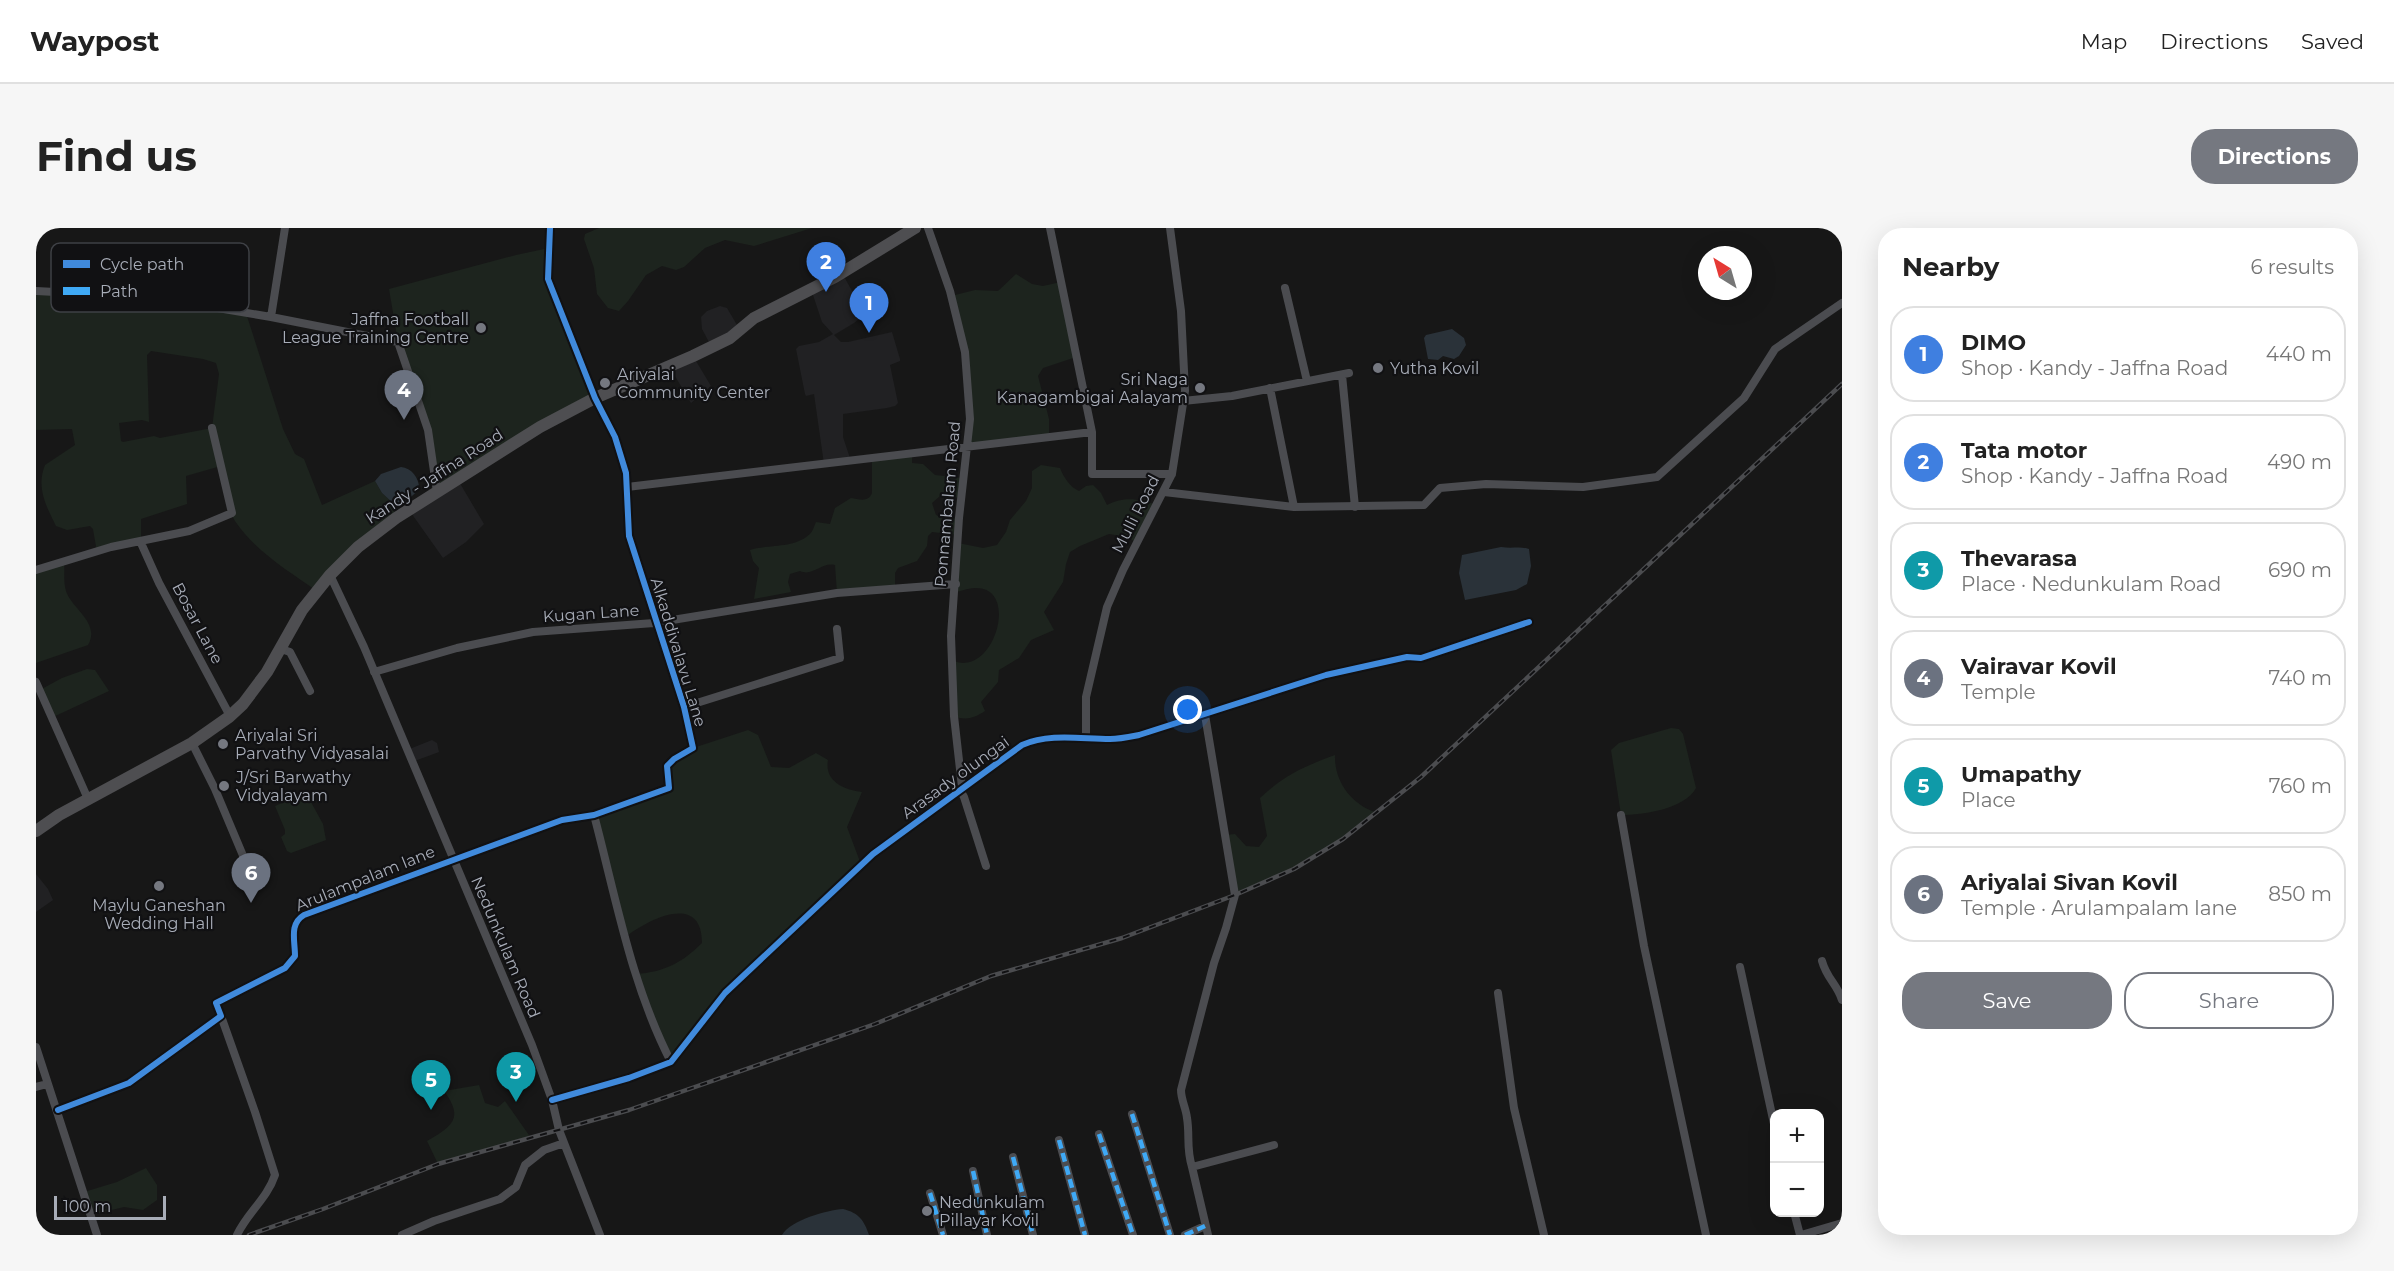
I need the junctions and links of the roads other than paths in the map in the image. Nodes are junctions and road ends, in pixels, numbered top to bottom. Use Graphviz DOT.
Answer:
graph roads {
  1 [pos="285,228"];
  2 [pos="550,228"];
  3 [pos="915,228"];
  4 [pos="928,228"];
  5 [pos="1050,228"];
  6 [pos="1170,228"];
  7 [pos="1285,288"];
  8 [pos="36,291"];
  9 [pos="51,292"];
  10 [pos="1842,303"];
  11 [pos="241,312"];
  12 [pos="271,317"];
  13 [pos="1307,381"];
  14 [pos="1270,388"];
  15 [pos="595,398"];
  16 [pos="1183,401"];
  17 [pos="212,428"];
  18 [pos="1092,432"];
  19 [pos="967,446"];
  20 [pos="1172,474"];
  21 [pos="627,487"];
  22 [pos="437,492"];
  23 [pos="1164,492"];
  24 [pos="1294,507"];
  25 [pos="1355,507"];
  26 [pos="141,543"];
  27 [pos="36,570"];
  28 [pos="330,575"];
  29 [pos="956,584"];
  30 [pos="1529,622"];
  31 [pos="658,623"];
  32 [pos="837,629"];
  33 [pos="281,649"];
  34 [pos="374,672"];
  35 [pos="36,682"];
  36 [pos="310,691"];
  37 [pos="684,706"];
  38 [pos="1205,715"];
  39 [pos="230,716"];
  40 [pos="1086,737"];
  41 [pos="192,743"];
  42 [pos="961,788"];
  43 [pos="88,799"];
  44 [pos="594,815"];
  45 [pos="1621,815"];
  46 [pos="36,831"];
  47 [pos="453,859"];
  48 [pos="986,866"];
  49 [pos="252,877"];
  50 [pos="1822,962"];
  51 [pos="1740,967"];
  52 [pos="1498,993"];
  53 [pos="1842,1000"];
  54 [pos="221,1016"];
  55 [pos="36,1047"];
  56 [pos="671,1062"];
  57 [pos="47,1084"];
  58 [pos="36,1087"];
  59 [pos="552,1100"];
  60 [pos="1771,1109"];
  61 [pos="58,1110"];
  62 [pos="1132,1114"];
  63 [pos="1099,1134"];
  64 [pos="1059,1140"];
  65 [pos="564,1143"];
  66 [pos="1274,1145"];
  67 [pos="1012,1157"];
  68 [pos="1192,1167"];
  69 [pos="973,1171"];
  70 [pos="930,1193"];
  71 [pos="1795,1217"];
  72 [pos="1842,1223"];
  73 [pos="1206,1231"];
  74 [pos="97,1235"];
  75 [pos="237,1235"];
  76 [pos="402,1235"];
  77 [pos="600,1235"];
  78 [pos="943,1235"];
  79 [pos="987,1235"];
  80 [pos="1033,1235"];
  81 [pos="1085,1235"];
  82 [pos="1133,1235"];
  83 [pos="1170,1235"];
  84 [pos="1185,1235"];
  85 [pos="1545,1235"];
  86 [pos="1706,1235"];
  87 [pos="1800,1235"];
  1 -- 12 [label="street"];
  2 -- 15 [label="street, Alkaddivalavu Lane"];
  3 -- 15 [label="highway, Kandy - Jaffna Road"];
  4 -- 19 [label="street, Ponnambalam Road"];
  5 -- 18 [label="street"];
  6 -- 16 [label="street, Mulli Road"];
  7 -- 13 [label="street"];
  8 -- 9 [label="street"];
  10 -- 25 [label="street"];
  11 -- 12 [label="street"];
  12 -- 22 [label="street"];
  13 -- 14 [label="street"];
  13 -- 25 [label="street"];
  14 -- 16 [label="street"];
  14 -- 24 [label="street"];
  15 -- 21 [label="street, Alkaddivalavu Lane"];
  15 -- 22 [label="highway, Kandy - Jaffna Road"];
  16 -- 20 [label="street, Mulli Road"];
  17 -- 26 [label="street"];
  18 -- 19 [label="street"];
  18 -- 20 [label="street"];
  19 -- 21 [label="street"];
  19 -- 29 [label="street, Ponnambalam Road"];
  20 -- 23 [label="street, Mulli Road"];
  21 -- 31 [label="street, Alkaddivalavu Lane"];
  22 -- 28 [label="highway, Kandy - Jaffna Road"];
  23 -- 24 [label="street"];
  23 -- 40 [label="street, Mulli Road"];
  24 -- 25 [label="street"];
  26 -- 27 [label="street"];
  26 -- 39 [label="street, Bosar Lane"];
  28 -- 33 [label="highway, Kandy - Jaffna Road"];
  28 -- 34 [label="street, Nedunkulam Road"];
  29 -- 31 [label="street, Kugan Lane"];
  29 -- 42 [label="street, Ponnambalam Road"];
  30 -- 38 [label="street, Arasady olungai"];
  31 -- 34 [label="street, Kugan Lane"];
  31 -- 37 [label="street, Alkaddivalavu Lane"];
  32 -- 37 [label="street"];
  33 -- 36 [label="street"];
  33 -- 39 [label="highway, Kandy - Jaffna Road"];
  34 -- 47 [label="street, Nedunkulam Road"];
  35 -- 43 [label="street"];
  37 -- 44 [label="street, Alkaddivalavu Lane"];
  38 -- 40 [label="street, Arasady olungai"];
  38 -- 68 [label="street"];
  39 -- 41 [label="highway, Kandy - Jaffna Road"];
  40 -- 42 [label="street, Arasady olungai"];
  41 -- 43 [label="highway, Kandy - Jaffna Road"];
  41 -- 49 [label="street"];
  42 -- 48 [label="street, Ponnambalam Road"];
  42 -- 56 [label="street, Arasady olungai"];
  43 -- 46 [label="highway, Kandy - Jaffna Road"];
  44 -- 47 [label="street, Alkaddivalavu Lane"];
  44 -- 56 [label="street"];
  45 -- 86 [label="street"];
  47 -- 54 [label="street, Arulampalam lane"];
  47 -- 59 [label="street, Nedunkulam Road"];
  50 -- 53 [label="street"];
  51 -- 60 [label="street"];
  52 -- 85 [label="street"];
  54 -- 61 [label="street, Arulampalam lane"];
  54 -- 75 [label="street"];
  55 -- 57 [label="street"];
  56 -- 59 [label="street"];
  57 -- 58 [label="street"];
  57 -- 61 [label="street"];
  59 -- 65 [label="street, Nedunkulam Road"];
  61 -- 74 [label="street"];
  62 -- 83 [label="street"];
  63 -- 82 [label="street"];
  64 -- 81 [label="street"];
  65 -- 76 [label="street"];
  65 -- 77 [label="street, Nedunkulam Road"];
  66 -- 68 [label="street"];
  67 -- 80 [label="street"];
  68 -- 73 [label="street"];
  69 -- 79 [label="street"];
  70 -- 78 [label="street"];
  71 -- 87 [label="street"];
  72 -- 87 [label="street"];
  73 -- 84 [label="street"];
}
